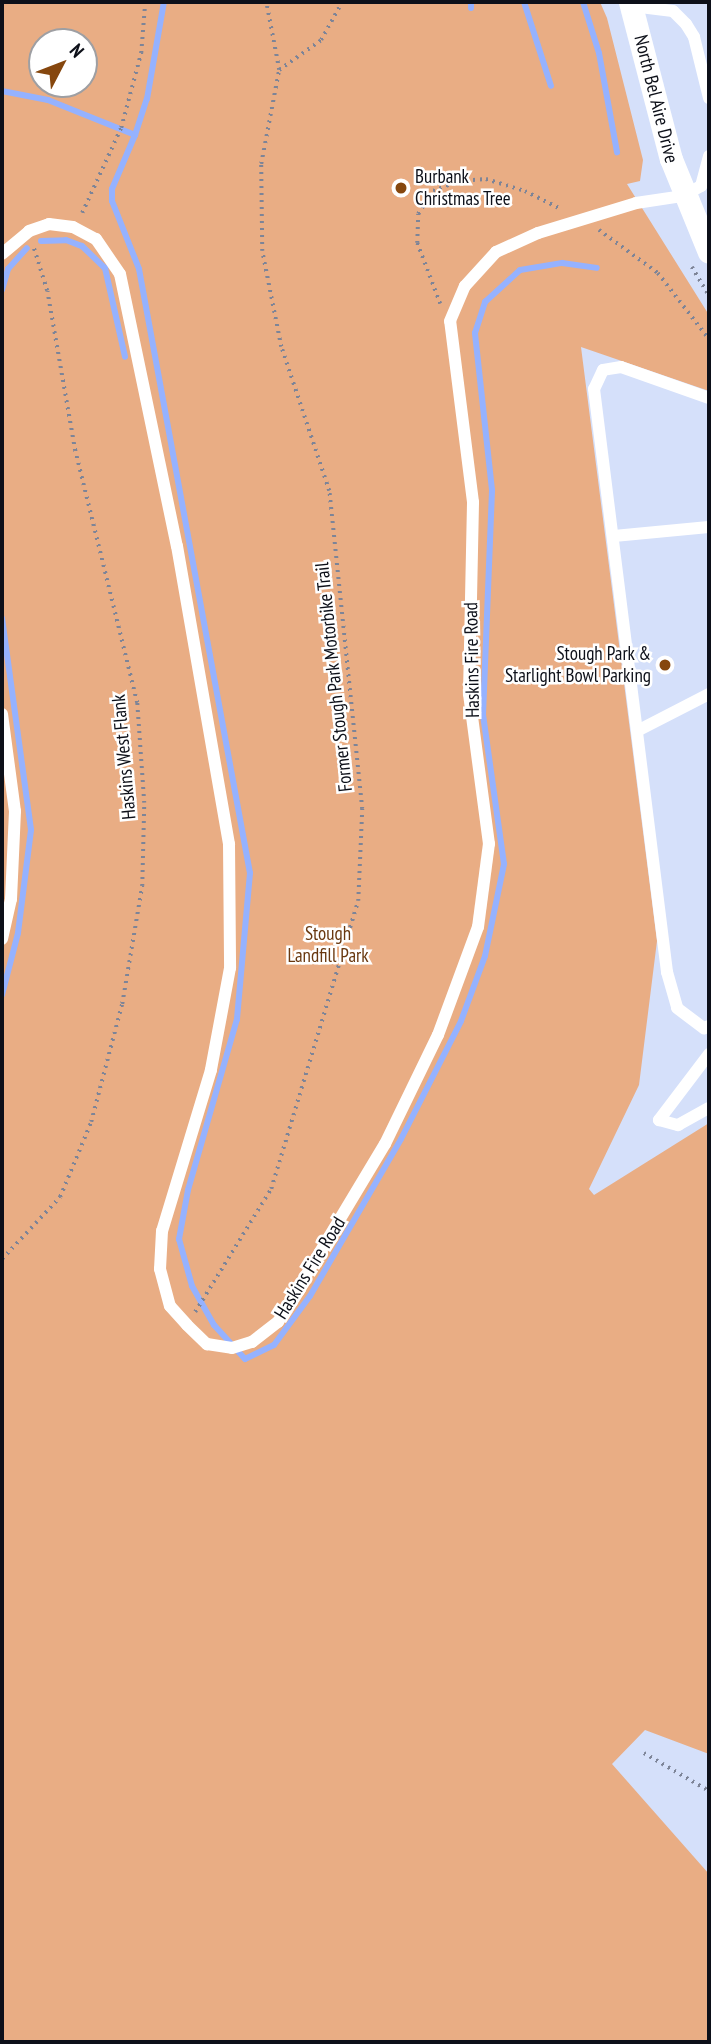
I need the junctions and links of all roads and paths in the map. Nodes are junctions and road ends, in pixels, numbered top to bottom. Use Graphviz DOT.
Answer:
graph roads {
  1 [pos="145,2"];
  2 [pos="266,2"];
  3 [pos="342,2"];
  4 [pos="631,4"];
  5 [pos="279,70"];
  6 [pos="709,98"];
  7 [pos="709,156"];
  8 [pos="682,196"];
  9 [pos="73,227"];
  10 [pos="29,231"];
  11 [pos="709,251"];
  12 [pos="2,254"];
  13 [pos="690,264"];
  14 [pos="709,295"];
  15 [pos="703,333"];
  16 [pos="709,339"];
  17 [pos="709,398"];
  18 [pos="709,527"];
  19 [pos="614,536"];
  20 [pos="709,694"];
  21 [pos="2,714"];
  22 [pos="639,730"];
  23 [pos="2,939"];
  24 [pos="709,1026"];
  25 [pos="709,1054"];
  26 [pos="709,1108"];
  27 [pos="2,1259"];
  28 [pos="187,1325"];
  29 [pos="644,1753"];
  30 [pos="709,1791"];
  1 -- 9 [label="path"];
  2 -- 5 [label="path, Former Stough Park Motorbike Trail"];
  3 -- 5 [label="path"];
  4 -- 6 [label="lane"];
  4 -- 8 [label="street, North Bel Aire Drive"];
  5 -- 28 [label="path, Former Stough Park Motorbike Trail"];
  7 -- 8 [label="lane"];
  8 -- 11 [label="street, North Bel Aire Drive"];
  8 -- 28 [label="lane, Haskins Fire Road"];
  9 -- 10 [label="lane"];
  9 -- 28 [label="lane, Haskins Fire Road"];
  10 -- 12 [label="lane"];
  10 -- 27 [label="path, Haskins West Flank"];
  13 -- 14 [label="path"];
  15 -- 16 [label="path"];
  17 -- 19 [label="lane"];
  18 -- 19 [label="lane"];
  19 -- 22 [label="lane"];
  20 -- 22 [label="lane"];
  21 -- 23 [label="lane"];
  22 -- 24 [label="lane"];
  25 -- 26 [label="lane"];
  29 -- 30 [label="path"];
}
